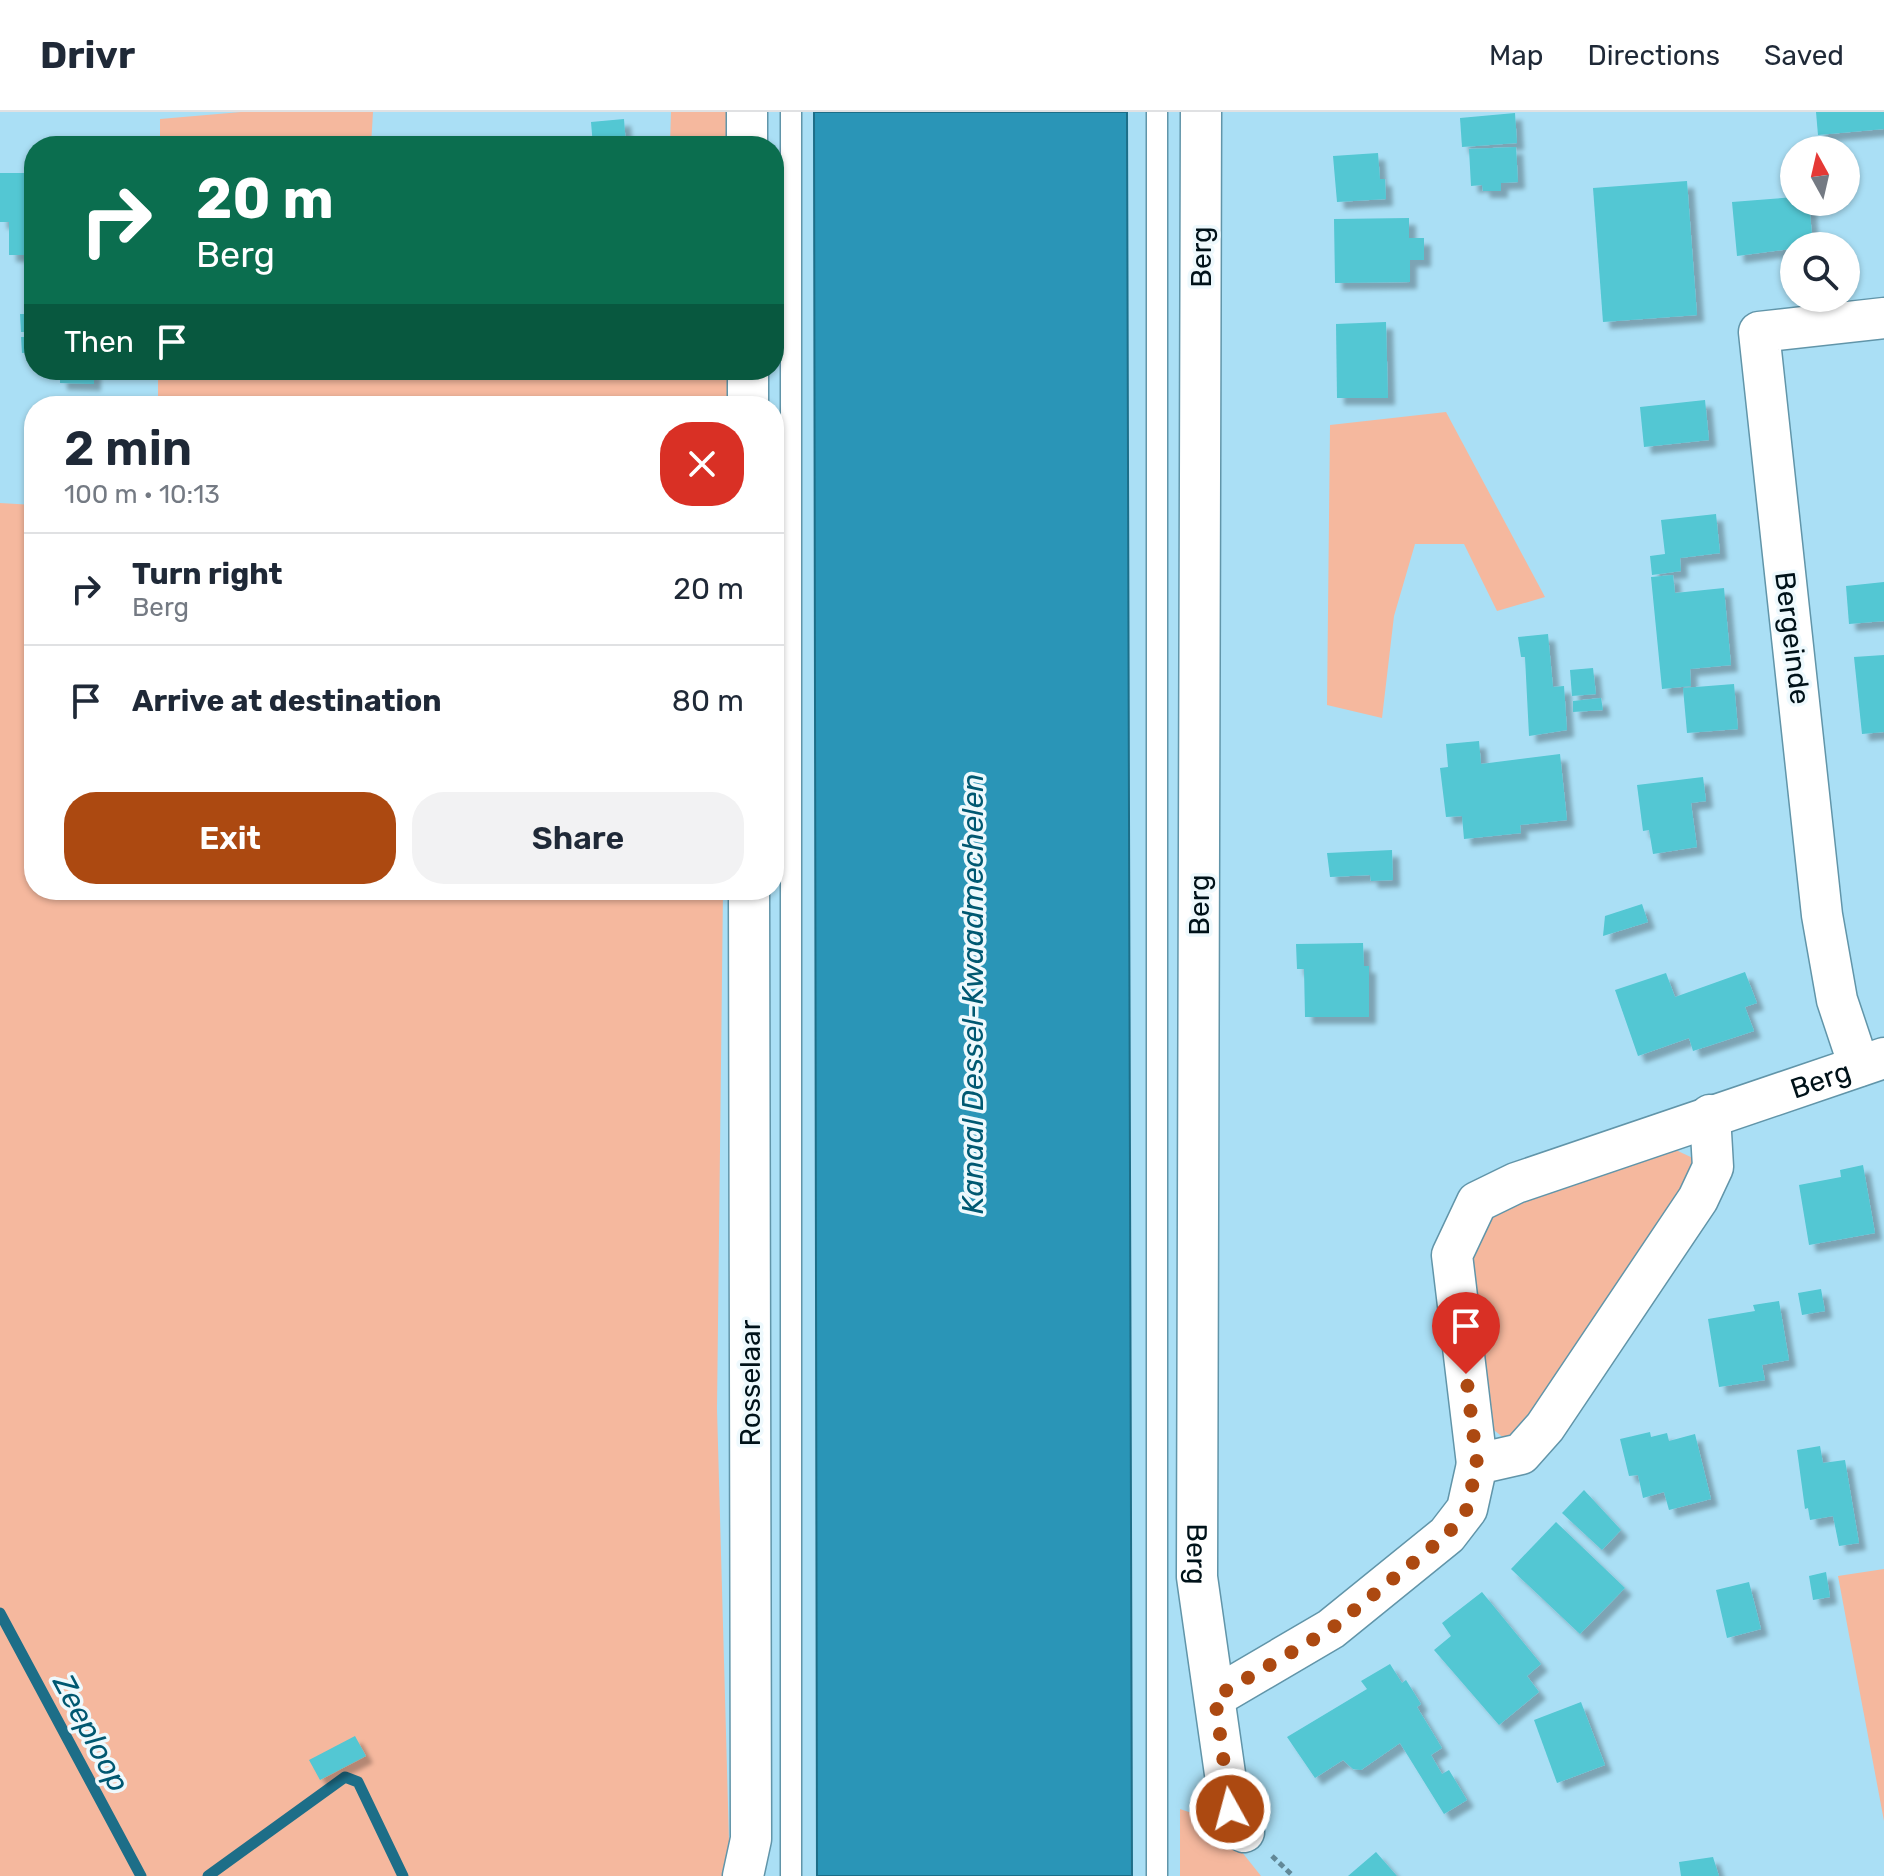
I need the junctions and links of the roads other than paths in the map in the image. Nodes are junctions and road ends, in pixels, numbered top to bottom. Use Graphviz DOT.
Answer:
graph roads {
  1 [pos="747,112"];
  2 [pos="791,112"];
  3 [pos="1157,112"];
  4 [pos="1201,112"];
  5 [pos="747,136"];
  6 [pos="1884,318"];
  7 [pos="749,900"];
  8 [pos="1871,1062"];
  9 [pos="1710,1115"];
  10 [pos="1477,1464"];
  11 [pos="1215,1697"];
  12 [pos="1244,1832"];
  13 [pos="743,1876"];
  14 [pos="791,1876"];
  15 [pos="1157,1876"];
  1 -- 5 [label="street"];
  2 -- 14 [label="lane"];
  3 -- 15 [label="lane"];
  4 -- 11 [label="street, Berg"];
  6 -- 8 [label="street, Bergeinde"];
  7 -- 13 [label="street, Rosselaar"];
  8 -- 9 [label="street, Berg"];
  9 -- 10 [label="street"];
  9 -- 10 [label="street, Berg"];
  10 -- 11 [label="street, Berg"];
  11 -- 12 [label="street, Berg"];
}
